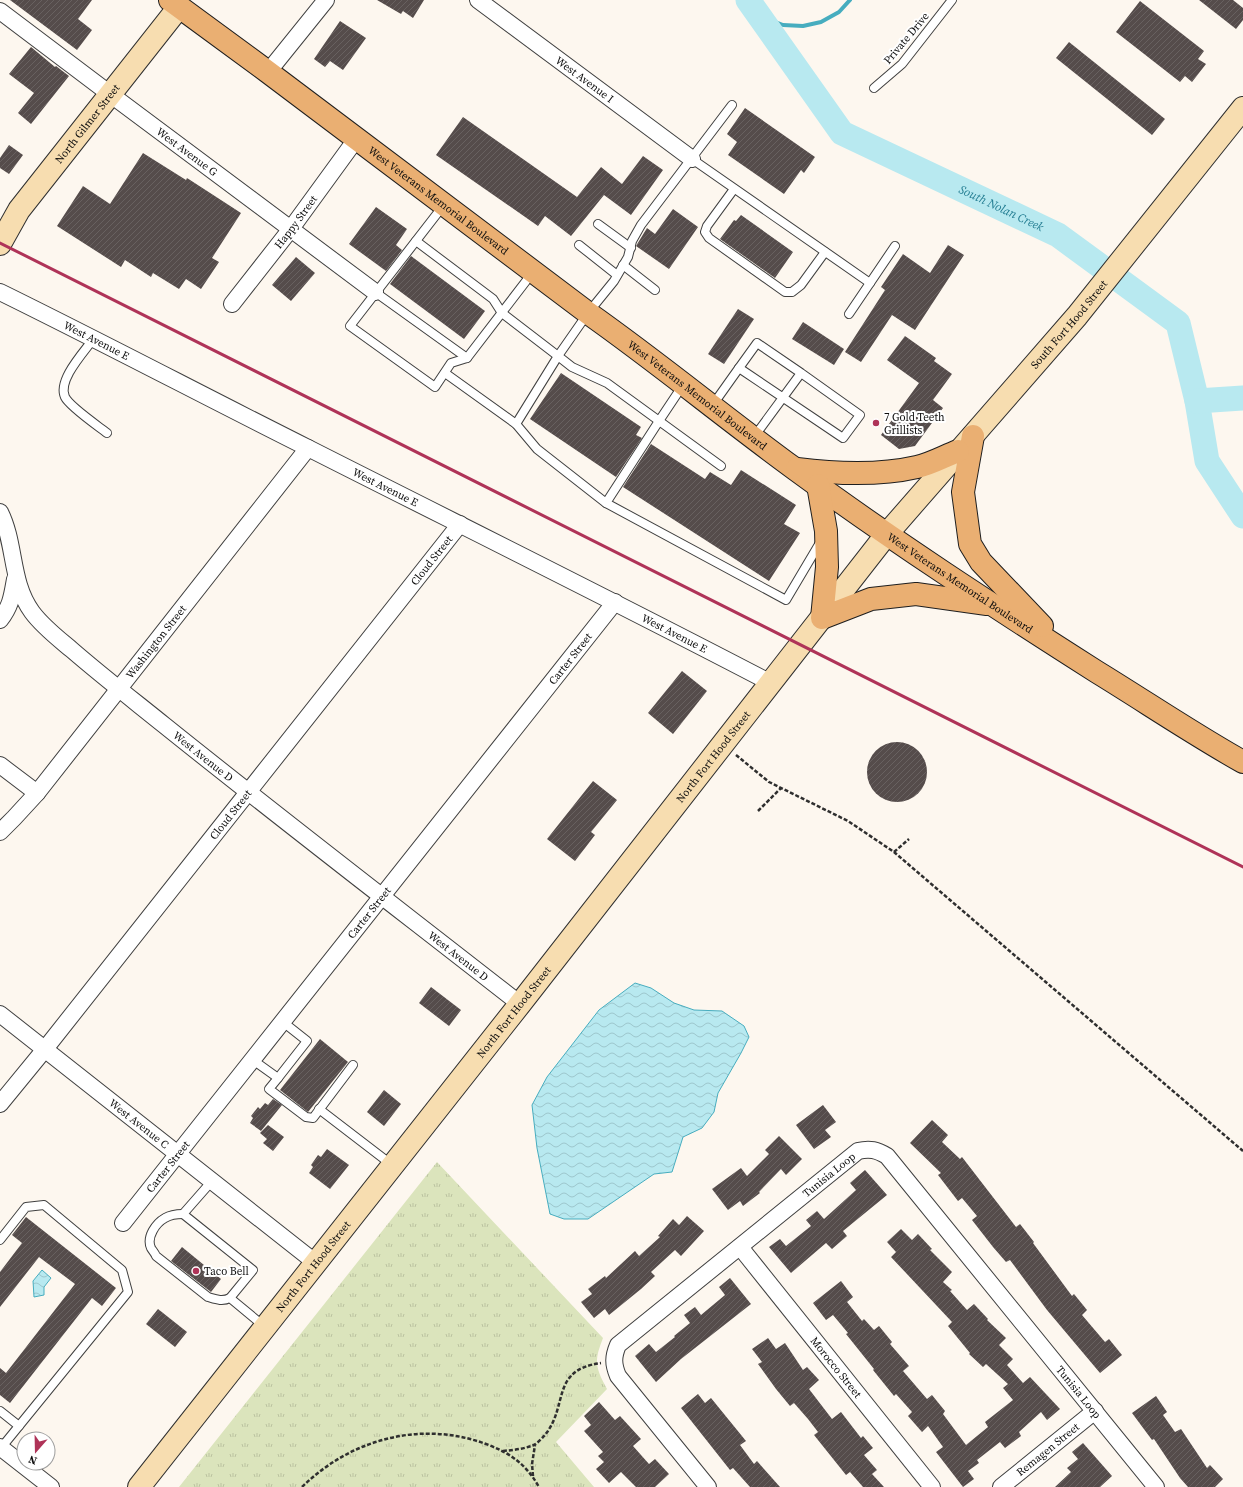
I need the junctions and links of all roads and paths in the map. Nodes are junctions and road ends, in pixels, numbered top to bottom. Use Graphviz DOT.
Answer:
graph roads {
  1 [pos="326,0"];
  2 [pos="478,0"];
  3 [pos="952,0"];
  4 [pos="174,3"];
  5 [pos="0,11"];
  6 [pos="268,72"];
  7 [pos="874,88"];
  8 [pos="110,94"];
  9 [pos="732,105"];
  10 [pos="1243,108"];
  11 [pos="357,138"];
  12 [pos="692,159"];
  13 [pos="734,189"];
  14 [pos="445,204"];
  15 [pos="598,224"];
  16 [pos="290,230"];
  17 [pos="416,241"];
  18 [pos="0,244"];
  19 [pos="579,245"];
  20 [pos="895,246"];
  21 [pos="630,248"];
  22 [pos="825,252"];
  23 [pos="623,265"];
  24 [pos="534,271"];
  25 [pos="617,275"];
  26 [pos="870,283"];
  27 [pos="655,290"];
  28 [pos="0,292"];
  29 [pos="375,292"];
  30 [pos="232,304"];
  31 [pos="502,313"];
  32 [pos="588,313"];
  33 [pos="849,314"];
  34 [pos="94,338"];
  35 [pos="558,356"];
  36 [pos="467,358"];
  37 [pos="740,368"];
  38 [pos="445,373"];
  39 [pos="801,373"];
  40 [pos="684,385"];
  41 [pos="783,398"];
  42 [pos="712,406"];
  43 [pos="659,421"];
  44 [pos="516,424"];
  45 [pos="107,433"];
  46 [pos="754,438"];
  47 [pos="965,444"];
  48 [pos="308,448"];
  49 [pos="721,466"];
  50 [pos="794,468"];
  51 [pos="818,485"];
  52 [pos="606,503"];
  53 [pos="0,512"];
  54 [pos="460,524"];
  55 [pos="826,531"];
  56 [pos="886,535"];
  57 [pos="16,575"];
  58 [pos="615,602"];
  59 [pos="994,605"];
  60 [pos="822,618"];
  61 [pos="0,620"];
  62 [pos="1068,653"];
  63 [pos="771,683"];
  64 [pos="119,688"];
  65 [pos="723,744"];
  66 [pos="1243,762"];
  67 [pos="0,765"];
  68 [pos="781,788"];
  69 [pos="247,792"];
  70 [pos="37,793"];
  71 [pos="758,811"];
  72 [pos="0,832"];
  73 [pos="909,839"];
  74 [pos="894,852"];
  75 [pos="382,896"];
  76 [pos="520,1004"];
  77 [pos="0,1014"];
  78 [pos="283,1022"];
  79 [pos="45,1049"];
  80 [pos="253,1060"];
  81 [pos="353,1066"];
  82 [pos="278,1078"];
  83 [pos="0,1104"];
  84 [pos="320,1109"];
  85 [pos="1243,1151"];
  86 [pos="178,1154"];
  87 [pos="393,1166"];
  88 [pos="212,1181"];
  89 [pos="183,1214"];
  90 [pos="123,1223"];
  91 [pos="0,1240"];
  92 [pos="740,1247"];
  93 [pos="316,1263"];
  94 [pos="230,1298"];
  95 [pos="265,1327"];
  96 [pos="614,1362"];
  97 [pos="0,1411"];
  98 [pos="1095,1412"];
  99 [pos="19,1426"];
  100 [pos="535,1445"];
  101 [pos="0,1448"];
  102 [pos="503,1451"];
  103 [pos="533,1476"];
  104 [pos="51,1487"];
  105 [pos="139,1487"];
  106 [pos="302,1487"];
  107 [pos="539,1487"];
  108 [pos="708,1487"];
  109 [pos="932,1487"];
  110 [pos="1001,1487"];
  111 [pos="1156,1487"];
  1 -- 6 [label="street"];
  2 -- 12 [label="street, West Avenue I"];
  3 -- 7 [label="lane, Private Drive"];
  4 -- 6 [label="main road, West Veterans Memorial Boulevard"];
  4 -- 8 [label="main road, North Gilmer Street"];
  5 -- 8 [label="street, West Avenue G"];
  6 -- 11 [label="main road, West Veterans Memorial Boulevard"];
  8 -- 16 [label="street, West Avenue G"];
  8 -- 18 [label="main road, North Gilmer Street"];
  9 -- 12 [label="lane"];
  10 -- 47 [label="main road, South Fort Hood Street"];
  11 -- 14 [label="main road, West Veterans Memorial Boulevard"];
  11 -- 16 [label="street, Happy Street"];
  12 -- 13 [label="lane"];
  12 -- 21 [label="lane"];
  13 -- 22 [label="lane"];
  13 -- 22 [label="lane"];
  14 -- 17 [label="lane"];
  14 -- 24 [label="main road, West Veterans Memorial Boulevard"];
  15 -- 21 [label="lane"];
  16 -- 29 [label="street, West Avenue G"];
  16 -- 30 [label="street, Happy Street"];
  17 -- 29 [label="lane"];
  17 -- 31 [label="lane"];
  19 -- 25 [label="lane"];
  20 -- 26 [label="lane"];
  21 -- 23 [label="lane"];
  22 -- 26 [label="lane"];
  23 -- 25 [label="lane"];
  23 -- 27 [label="lane"];
  24 -- 31 [label="lane"];
  24 -- 32 [label="main road, West Veterans Memorial Boulevard"];
  25 -- 32 [label="lane"];
  26 -- 33 [label="lane"];
  28 -- 34 [label="street, West Avenue E"];
  29 -- 36 [label="lane"];
  29 -- 38 [label="lane"];
  31 -- 35 [label="lane"];
  31 -- 36 [label="lane"];
  32 -- 35 [label="lane"];
  32 -- 40 [label="main road, West Veterans Memorial Boulevard"];
  34 -- 45 [label="lane"];
  34 -- 48 [label="street, West Avenue E"];
  35 -- 43 [label="lane"];
  35 -- 44 [label="lane"];
  36 -- 38 [label="lane"];
  37 -- 39 [label="lane"];
  37 -- 41 [label="lane"];
  37 -- 42 [label="lane"];
  38 -- 44 [label="lane"];
  39 -- 41 [label="lane"];
  39 -- 41 [label="lane"];
  40 -- 42 [label="main road, West Veterans Memorial Boulevard"];
  40 -- 43 [label="lane"];
  41 -- 46 [label="lane"];
  42 -- 46 [label="main road, West Veterans Memorial Boulevard"];
  43 -- 49 [label="lane"];
  43 -- 52 [label="lane"];
  44 -- 52 [label="lane"];
  46 -- 50 [label="main road, West Veterans Memorial Boulevard"];
  47 -- 50 [label="main road"];
  47 -- 56 [label="main road, South Fort Hood Street"];
  47 -- 62 [label="main road"];
  48 -- 54 [label="street, West Avenue E"];
  48 -- 64 [label="street, Washington Street"];
  50 -- 51 [label="main road, West Veterans Memorial Boulevard"];
  51 -- 55 [label="main road"];
  51 -- 56 [label="main road, West Veterans Memorial Boulevard"];
  52 -- 55 [label="lane"];
  53 -- 57 [label="street, West Avenue D"];
  54 -- 58 [label="street, West Avenue E"];
  54 -- 69 [label="street, Cloud Street"];
  55 -- 60 [label="main road"];
  56 -- 59 [label="main road, West Veterans Memorial Boulevard"];
  56 -- 60 [label="main road, North Fort Hood Street"];
  57 -- 61 [label="street"];
  57 -- 64 [label="street, West Avenue D"];
  58 -- 63 [label="street, West Avenue E"];
  58 -- 75 [label="street, Carter Street"];
  59 -- 60 [label="main road"];
  59 -- 62 [label="main road, West Veterans Memorial Boulevard"];
  60 -- 63 [label="main road, North Fort Hood Street"];
  62 -- 66 [label="main road, West Veterans Memorial Boulevard"];
  63 -- 65 [label="main road, North Fort Hood Street"];
  64 -- 69 [label="street, West Avenue D"];
  64 -- 70 [label="street, Washington Street"];
  65 -- 68 [label="path"];
  65 -- 76 [label="main road, North Fort Hood Street"];
  67 -- 70 [label="street"];
  68 -- 71 [label="path"];
  68 -- 74 [label="path"];
  69 -- 75 [label="street, West Avenue D"];
  69 -- 79 [label="street, Cloud Street"];
  70 -- 72 [label="street, Washington Street"];
  73 -- 74 [label="path"];
  74 -- 85 [label="path"];
  75 -- 76 [label="street, West Avenue D"];
  75 -- 78 [label="street, Carter Street"];
  76 -- 87 [label="main road, North Fort Hood Street"];
  77 -- 79 [label="street, West Avenue C"];
  78 -- 80 [label="street, Carter Street"];
  78 -- 82 [label="lane"];
  79 -- 83 [label="street, Cloud Street"];
  79 -- 86 [label="street, West Avenue C"];
  80 -- 82 [label="lane"];
  80 -- 86 [label="street, Carter Street"];
  81 -- 84 [label="lane"];
  82 -- 84 [label="lane"];
  84 -- 87 [label="lane"];
  86 -- 88 [label="street, West Avenue C"];
  86 -- 90 [label="street, Carter Street"];
  87 -- 93 [label="main road, North Fort Hood Street"];
  88 -- 89 [label="lane"];
  88 -- 93 [label="street, West Avenue C"];
  89 -- 94 [label="lane"];
  89 -- 94 [label="lane"];
  91 -- 99 [label="lane"];
  92 -- 96 [label="street, Tunisia Loop"];
  92 -- 98 [label="street, Tunisia Loop"];
  92 -- 109 [label="street, Morocco Street"];
  93 -- 95 [label="main road, North Fort Hood Street"];
  94 -- 95 [label="lane"];
  95 -- 105 [label="main road, North Fort Hood Street"];
  96 -- 100 [label="path"];
  96 -- 108 [label="street"];
  97 -- 99 [label="lane"];
  98 -- 110 [label="street, Remagen Street"];
  98 -- 111 [label="street, Tunisia Loop"];
  99 -- 101 [label="lane"];
  100 -- 102 [label="path"];
  100 -- 103 [label="path"];
  101 -- 104 [label="street"];
  102 -- 103 [label="path"];
  102 -- 106 [label="path"];
  103 -- 107 [label="path"];
}
